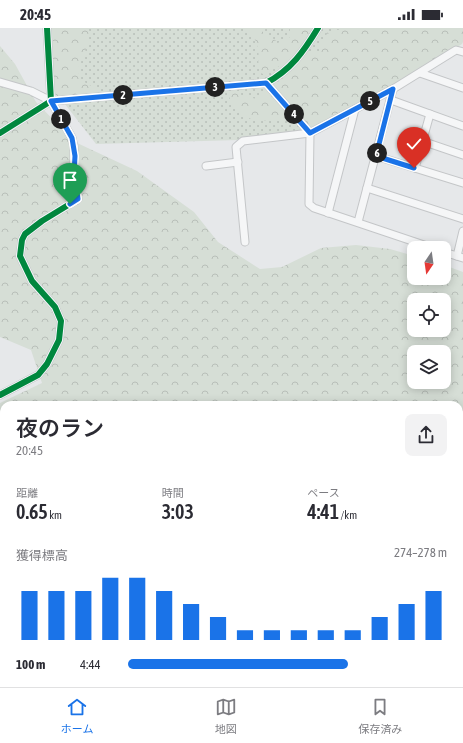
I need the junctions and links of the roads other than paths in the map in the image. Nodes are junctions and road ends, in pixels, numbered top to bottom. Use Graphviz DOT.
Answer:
graph roads {
  1 [pos="47,28"];
  2 [pos="318,28"];
  3 [pos="463,52"];
  4 [pos="420,72"];
  5 [pos="0,82"];
  6 [pos="266,83"];
  7 [pos="463,88"];
  8 [pos="393,89"];
  9 [pos="391,100"];
  10 [pos="51,101"];
  11 [pos="355,109"];
  12 [pos="430,114"];
  13 [pos="463,126"];
  14 [pos="0,132"];
  15 [pos="310,133"];
  16 [pos="422,141"];
  17 [pos="463,155"];
  18 [pos="376,156"];
  19 [pos="238,162"];
  20 [pos="206,166"];
  21 [pos="414,168"];
  22 [pos="463,183"];
  23 [pos="367,188"];
  24 [pos="328,213"];
  25 [pos="463,219"];
  26 [pos="358,222"];
  27 [pos="463,231"];
  28 [pos="413,241"];
  29 [pos="245,242"];
  30 [pos="460,257"];
  31 [pos="0,395"];
  1 -- 10 [label="street"];
  2 -- 6 [label="street"];
  3 -- 4 [label="street"];
  4 -- 7 [label="street"];
  4 -- 8 [label="street"];
  5 -- 10 [label="street"];
  6 -- 10 [label="street"];
  6 -- 15 [label="street"];
  8 -- 9 [label="street"];
  8 -- 11 [label="street"];
  9 -- 12 [label="street"];
  9 -- 18 [label="street"];
  10 -- 14 [label="street"];
  10 -- 31 [label="street"];
  11 -- 15 [label="street"];
  11 -- 24 [label="street"];
  12 -- 13 [label="street"];
  12 -- 16 [label="street"];
  15 -- 19 [label="street"];
  15 -- 24 [label="street"];
  16 -- 17 [label="street"];
  16 -- 21 [label="street"];
  18 -- 21 [label="street"];
  18 -- 23 [label="street"];
  19 -- 20 [label="street"];
  19 -- 29 [label="street"];
  21 -- 22 [label="street"];
  23 -- 25 [label="street"];
  23 -- 26 [label="street"];
  24 -- 26 [label="street"];
  26 -- 28 [label="street"];
  27 -- 30 [label="street"];
}
